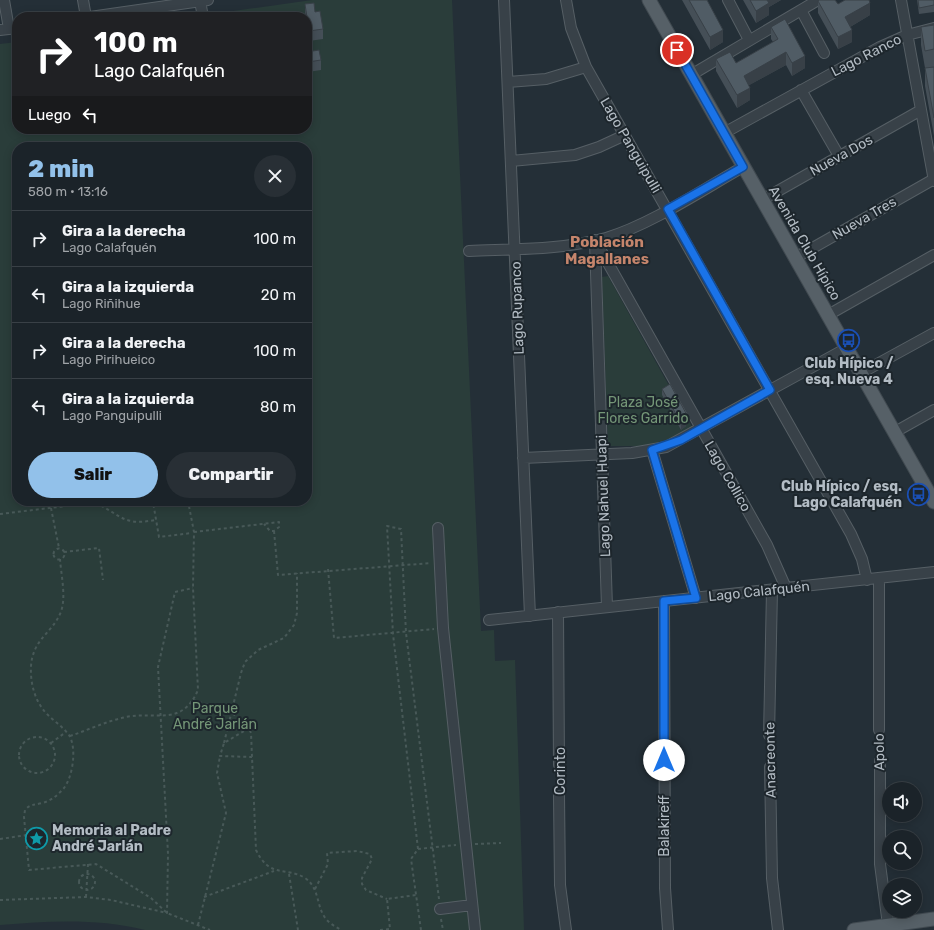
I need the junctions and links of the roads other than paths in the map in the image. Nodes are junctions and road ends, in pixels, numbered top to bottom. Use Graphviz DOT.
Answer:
graph roads {
  1 [pos="4,0"];
  2 [pos="83,0"];
  3 [pos="504,0"];
  4 [pos="566,0"];
  5 [pos="649,0"];
  6 [pos="728,0"];
  7 [pos="818,0"];
  8 [pos="900,0"];
  9 [pos="204,1"];
  10 [pos="161,3"];
  11 [pos="801,10"];
  12 [pos="85,12"];
  13 [pos="115,12"];
  14 [pos="203,12"];
  15 [pos="934,28"];
  16 [pos="9,29"];
  17 [pos="907,35"];
  18 [pos="749,40"];
  19 [pos="824,53"];
  20 [pos="586,67"];
  21 [pos="691,75"];
  22 [pos="508,82"];
  23 [pos="801,90"];
  24 [pos="921,110"];
  25 [pos="724,133"];
  26 [pos="625,134"];
  27 [pos="839,156"];
  28 [pos="511,161"];
  29 [pos="743,167"];
  30 [pos="934,180"];
  31 [pos="762,200"];
  32 [pos="668,209"];
  33 [pos="595,240"];
  34 [pos="514,249"];
  35 [pos="469,251"];
  36 [pos="934,255"];
  37 [pos="795,258"];
  38 [pos="828,315"];
  39 [pos="934,333"];
  40 [pos="847,348"];
  41 [pos="861,373"];
  42 [pos="770,390"];
  43 [pos="934,410"];
  44 [pos="701,429"];
  45 [pos="895,432"];
  46 [pos="652,450"];
  47 [pos="602,454"];
  48 [pos="523,458"];
  49 [pos="934,502"];
  50 [pos="438,528"];
  51 [pos="934,572"];
  52 [pos="879,578"];
  53 [pos="867,580"];
  54 [pos="786,588"];
  55 [pos="772,590"];
  56 [pos="696,598"];
  57 [pos="664,601"];
  58 [pos="607,607"];
  59 [pos="558,612"];
  60 [pos="530,616"];
  61 [pos="489,620"];
  62 [pos="879,730"];
  63 [pos="770,735"];
  64 [pos="880,761"];
  65 [pos="559,765"];
  66 [pos="770,767"];
  67 [pos="559,796"];
  68 [pos="472,905"];
  69 [pos="440,909"];
  70 [pos="934,919"];
  71 [pos="888,925"];
  72 [pos="475,930"];
  73 [pos="566,930"];
  74 [pos="668,930"];
  75 [pos="778,930"];
  76 [pos="854,930"];
  1 -- 16 [label="street"];
  2 -- 12 [label="street"];
  3 -- 22 [label="street, Lago Rupanco"];
  4 -- 20 [label="street, Lago Panguipulli"];
  5 -- 21 [label="main road, Avenida Club Hípico"];
  6 -- 18 [label="street"];
  7 -- 11 [label="street"];
  8 -- 17 [label="street"];
  9 -- 10 [label="street"];
  9 -- 14 [label="street"];
  10 -- 13 [label="street"];
  11 -- 18 [label="street"];
  11 -- 19 [label="street"];
  15 -- 17 [label="street, Lago Ranco"];
  17 -- 23 [label="street, Lago Ranco"];
  17 -- 24 [label="street"];
  18 -- 21 [label="street"];
  20 -- 22 [label="street"];
  20 -- 26 [label="street, Lago Panguipulli"];
  21 -- 25 [label="main road, Avenida Club Hípico"];
  22 -- 28 [label="street, Lago Rupanco"];
  23 -- 25 [label="street, Lago Ranco"];
  23 -- 27 [label="street"];
  24 -- 27 [label="street, Nueva Dos"];
  24 -- 30 [label="street"];
  25 -- 29 [label="main road, Avenida Club Hípico"];
  26 -- 28 [label="street"];
  26 -- 32 [label="street, Lago Panguipulli"];
  27 -- 31 [label="street, Nueva Dos"];
  28 -- 34 [label="street, Lago Rupanco"];
  29 -- 31 [label="main road, Avenida Club Hípico"];
  29 -- 32 [label="street"];
  30 -- 37 [label="street, Nueva Tres"];
  31 -- 37 [label="main road, Avenida Club Hípico"];
  32 -- 33 [label="street"];
  32 -- 42 [label="street, Lago Panguipulli"];
  33 -- 34 [label="street"];
  33 -- 44 [label="street, Lago Collico"];
  33 -- 47 [label="street, Lago Nahuel Huapi"];
  34 -- 35 [label="street"];
  34 -- 48 [label="street, Lago Rupanco"];
  36 -- 38 [label="street"];
  37 -- 38 [label="main road, Avenida Club Hípico"];
  38 -- 40 [label="main road, Avenida Club Hípico"];
  39 -- 41 [label="street"];
  40 -- 41 [label="main road, Avenida Club Hípico"];
  40 -- 42 [label="street"];
  41 -- 45 [label="main road, Avenida Club Hípico"];
  42 -- 44 [label="street"];
  42 -- 53 [label="street, Lago Panguipulli"];
  43 -- 45 [label="street"];
  44 -- 46 [label="street"];
  44 -- 54 [label="street, Lago Collico"];
  45 -- 49 [label="main road, Avenida Club Hípico"];
  46 -- 47 [label="street"];
  46 -- 56 [label="street"];
  47 -- 48 [label="street"];
  47 -- 58 [label="street, Lago Nahuel Huapi"];
  48 -- 60 [label="street, Lago Rupanco"];
  50 -- 68 [label="street"];
  51 -- 52 [label="street, Lago Calafquén"];
  52 -- 53 [label="street, Lago Calafquén"];
  52 -- 62 [label="street, Apolo"];
  53 -- 54 [label="street, Lago Calafquén"];
  54 -- 55 [label="street, Lago Calafquén"];
  55 -- 56 [label="street, Lago Calafquén"];
  55 -- 63 [label="street, Anacreonte"];
  56 -- 57 [label="street, Lago Calafquén"];
  57 -- 58 [label="street, Lago Calafquén"];
  57 -- 74 [label="street, Balakireff"];
  58 -- 59 [label="street, Lago Calafquén"];
  59 -- 60 [label="street, Lago Calafquén"];
  59 -- 65 [label="street, Corinto"];
  60 -- 61 [label="street, Lago Calafquén"];
  64 -- 71 [label="street, Apolo"];
  66 -- 75 [label="street, Anacreonte"];
  67 -- 73 [label="street, Corinto"];
  68 -- 69 [label="street"];
  68 -- 72 [label="street"];
  70 -- 71 [label="main road"];
  71 -- 76 [label="main road"];
}
